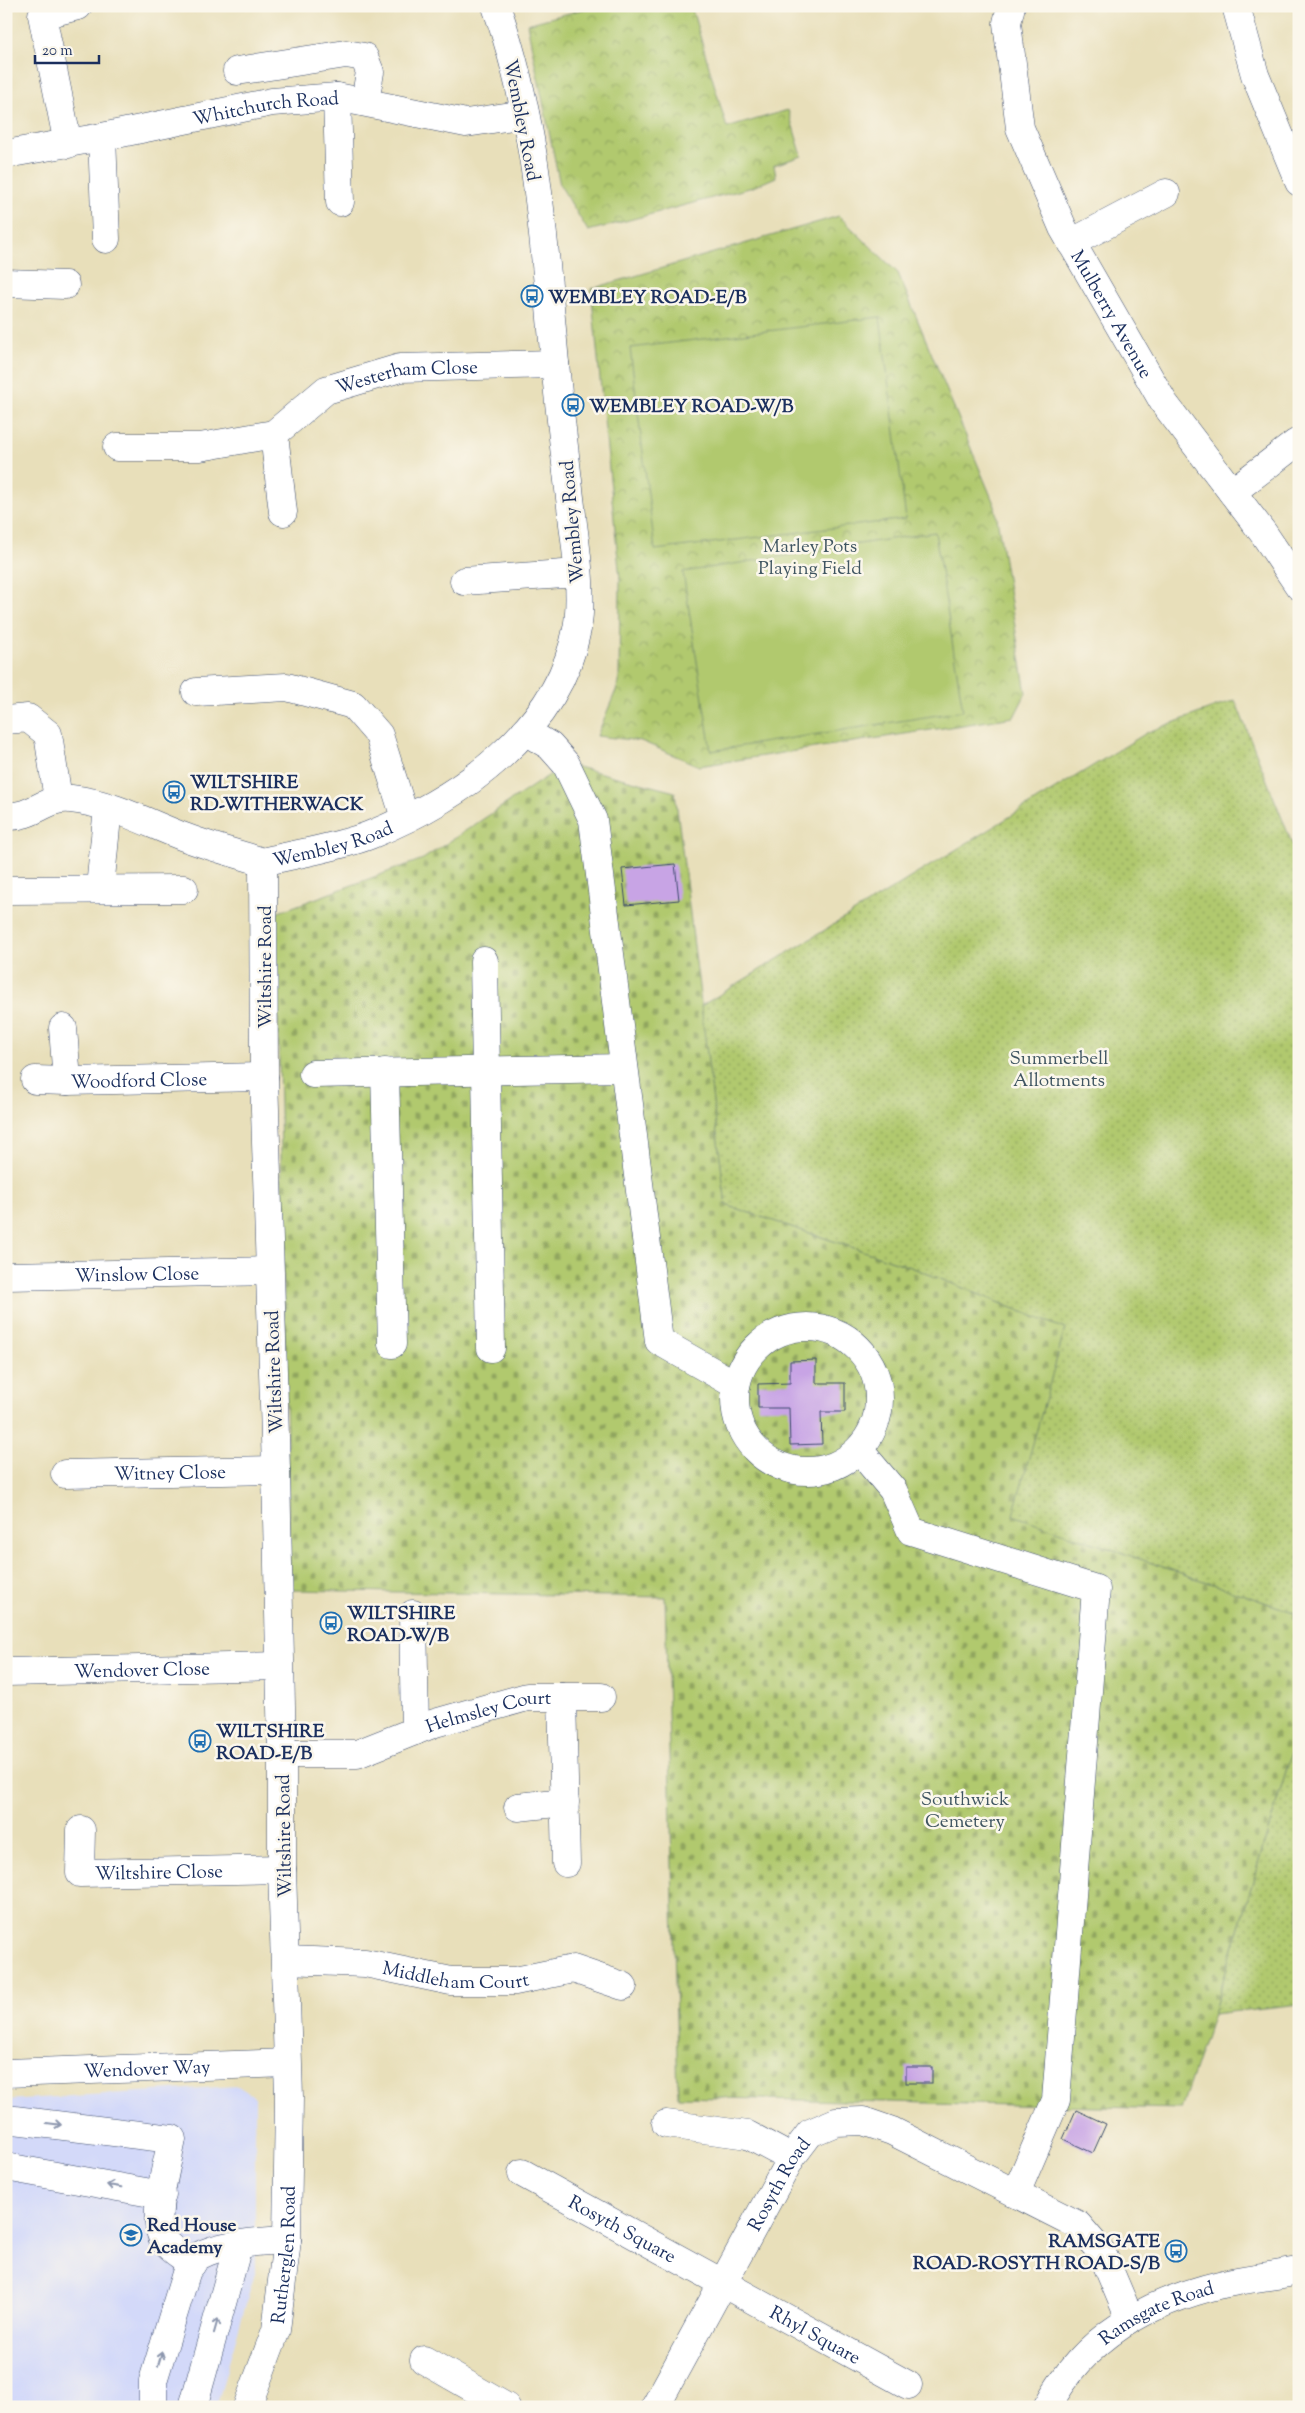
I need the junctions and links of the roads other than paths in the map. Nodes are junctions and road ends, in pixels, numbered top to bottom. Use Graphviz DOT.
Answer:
graph roads {
  1 [pos="78,6"];
  2 [pos="496,6"];
  3 [pos="1011,6"];
  4 [pos="1236,6"];
  5 [pos="237,71"];
  6 [pos="337,97"];
  7 [pos="365,102"];
  8 [pos="525,114"];
  9 [pos="102,137"];
  10 [pos="68,144"];
  11 [pos="6,154"];
  12 [pos="1299,182"];
  13 [pos="1166,194"];
  14 [pos="340,202"];
  15 [pos="106,239"];
  16 [pos="1072,242"];
  17 [pos="6,283"];
  18 [pos="65,285"];
  19 [pos="555,364"];
  20 [pos="274,434"];
  21 [pos="1296,443"];
  22 [pos="117,447"];
  23 [pos="1232,492"];
  24 [pos="283,512"];
  25 [pos="578,573"];
  26 [pos="464,581"];
  27 [pos="1299,586"];
  28 [pos="196,692"];
  29 [pos="6,720"];
  30 [pos="525,731"];
  31 [pos="58,799"];
  32 [pos="108,807"];
  33 [pos="6,816"];
  34 [pos="405,818"];
  35 [pos="263,862"];
  36 [pos="100,888"];
  37 [pos="184,889"];
  38 [pos="6,890"];
  39 [pos="484,961"];
  40 [pos="63,1028"];
  41 [pos="624,1068"];
  42 [pos="486,1070"];
  43 [pos="385,1072"];
  44 [pos="313,1074"];
  45 [pos="264,1077"];
  46 [pos="35,1080"];
  47 [pos="67,1081"];
  48 [pos="269,1271"];
  49 [pos="6,1276"];
  50 [pos="392,1344"];
  51 [pos="491,1348"];
  52 [pos="736,1385"];
  53 [pos="858,1450"];
  54 [pos="276,1470"];
  55 [pos="65,1474"];
  56 [pos="414,1614"];
  57 [pos="279,1666"];
  58 [pos="6,1672"];
  59 [pos="562,1697"];
  60 [pos="601,1697"];
  61 [pos="415,1731"];
  62 [pos="282,1754"];
  63 [pos="564,1802"];
  64 [pos="518,1806"];
  65 [pos="81,1830"];
  66 [pos="566,1863"];
  67 [pos="282,1869"];
  68 [pos="286,1960"];
  69 [pos="623,1986"];
  70 [pos="287,2063"];
  71 [pos="6,2073"];
  72 [pos="289,2097"];
  73 [pos="6,2119"];
  74 [pos="666,2124"];
  75 [pos="791,2158"];
  76 [pos="6,2167"];
  77 [pos="522,2173"];
  78 [pos="1016,2193"];
  79 [pos="162,2195"];
  80 [pos="287,2240"];
  81 [pos="238,2246"];
  82 [pos="192,2264"];
  83 [pos="1299,2271"];
  84 [pos="722,2285"];
  85 [pos="1130,2319"];
  86 [pos="424,2360"];
  87 [pos="908,2385"];
  88 [pos="153,2407"];
  89 [pos="193,2407"];
  90 [pos="247,2407"];
  91 [pos="506,2407"];
  92 [pos="654,2407"];
  93 [pos="1047,2407"];
  1 -- 10 [label="street"];
  2 -- 8 [label="street, Wembley Road"];
  3 -- 16 [label="street, Mulberry Avenue"];
  4 -- 12 [label="street"];
  5 -- 7 [label="street"];
  6 -- 7 [label="street, Whitchurch Road"];
  6 -- 9 [label="street, Whitchurch Road"];
  6 -- 14 [label="street"];
  7 -- 8 [label="street, Whitchurch Road"];
  8 -- 19 [label="street, Wembley Road"];
  9 -- 10 [label="street, Whitchurch Road"];
  9 -- 15 [label="street"];
  10 -- 11 [label="street, Whitchurch Road"];
  13 -- 16 [label="street"];
  16 -- 23 [label="street, Mulberry Avenue"];
  17 -- 18 [label="street"];
  19 -- 20 [label="street, Westerham Close"];
  19 -- 25 [label="street, Wembley Road"];
  20 -- 22 [label="street"];
  20 -- 24 [label="street"];
  21 -- 23 [label="street"];
  23 -- 27 [label="street, Mulberry Avenue"];
  25 -- 26 [label="street"];
  25 -- 30 [label="street, Wembley Road"];
  28 -- 34 [label="street"];
  29 -- 31 [label="street"];
  30 -- 34 [label="street, Wembley Road"];
  30 -- 41 [label="street"];
  31 -- 32 [label="street"];
  31 -- 33 [label="street"];
  32 -- 35 [label="street"];
  32 -- 36 [label="street"];
  34 -- 35 [label="street, Wembley Road"];
  35 -- 45 [label="street, Wiltshire Road"];
  36 -- 37 [label="street"];
  36 -- 38 [label="street"];
  39 -- 42 [label="street"];
  40 -- 47 [label="street, Woodford Close"];
  41 -- 42 [label="street"];
  41 -- 52 [label="street"];
  42 -- 43 [label="street"];
  42 -- 51 [label="street"];
  43 -- 44 [label="street"];
  43 -- 50 [label="street"];
  45 -- 47 [label="street, Woodford Close"];
  45 -- 48 [label="street, Wiltshire Road"];
  46 -- 47 [label="street"];
  48 -- 49 [label="street, Winslow Close"];
  48 -- 54 [label="street, Wiltshire Road"];
  52 -- 53 [label="street"];
  52 -- 53 [label="street"];
  53 -- 78 [label="street"];
  54 -- 55 [label="street, Witney Close"];
  54 -- 57 [label="street, Wiltshire Road"];
  56 -- 61 [label="street, Helmsley Court"];
  57 -- 58 [label="street, Wendover Close"];
  57 -- 62 [label="street, Wiltshire Road"];
  59 -- 60 [label="street, Helmsley Court"];
  59 -- 61 [label="street, Helmsley Court"];
  59 -- 63 [label="street, Helmsley Court"];
  61 -- 62 [label="street, Helmsley Court"];
  62 -- 67 [label="street, Wiltshire Road"];
  63 -- 64 [label="street"];
  63 -- 66 [label="street, Helmsley Court"];
  65 -- 67 [label="street, Wiltshire Close"];
  67 -- 68 [label="street, Wiltshire Road"];
  68 -- 69 [label="street, Middleham Court"];
  68 -- 70 [label="street, Wiltshire Road"];
  70 -- 71 [label="street, Wendover Way"];
  70 -- 72 [label="street, Wiltshire Road"];
  72 -- 80 [label="street, Rutherglen Road"];
  73 -- 79 [label="street, one-way"];
  74 -- 75 [label="street"];
  75 -- 78 [label="street, Rosyth Road"];
  75 -- 84 [label="street, Rosyth Road"];
  79 -- 76 [label="street, one-way"];
  77 -- 84 [label="street, Rosyth Square"];
  78 -- 85 [label="street, Rosyth Road"];
  79 -- 82 [label="street"];
  80 -- 81 [label="street"];
  80 -- 90 [label="street, Rutherglen Road"];
  81 -- 82 [label="street"];
  89 -- 81 [label="street, one-way"];
  88 -- 82 [label="street, one-way"];
  83 -- 85 [label="street, Ramsgate Road"];
  84 -- 87 [label="street, Rhyl Square"];
  84 -- 92 [label="street, Rosyth Road"];
  85 -- 93 [label="street, Ramsgate Road"];
  86 -- 91 [label="street"];
}
